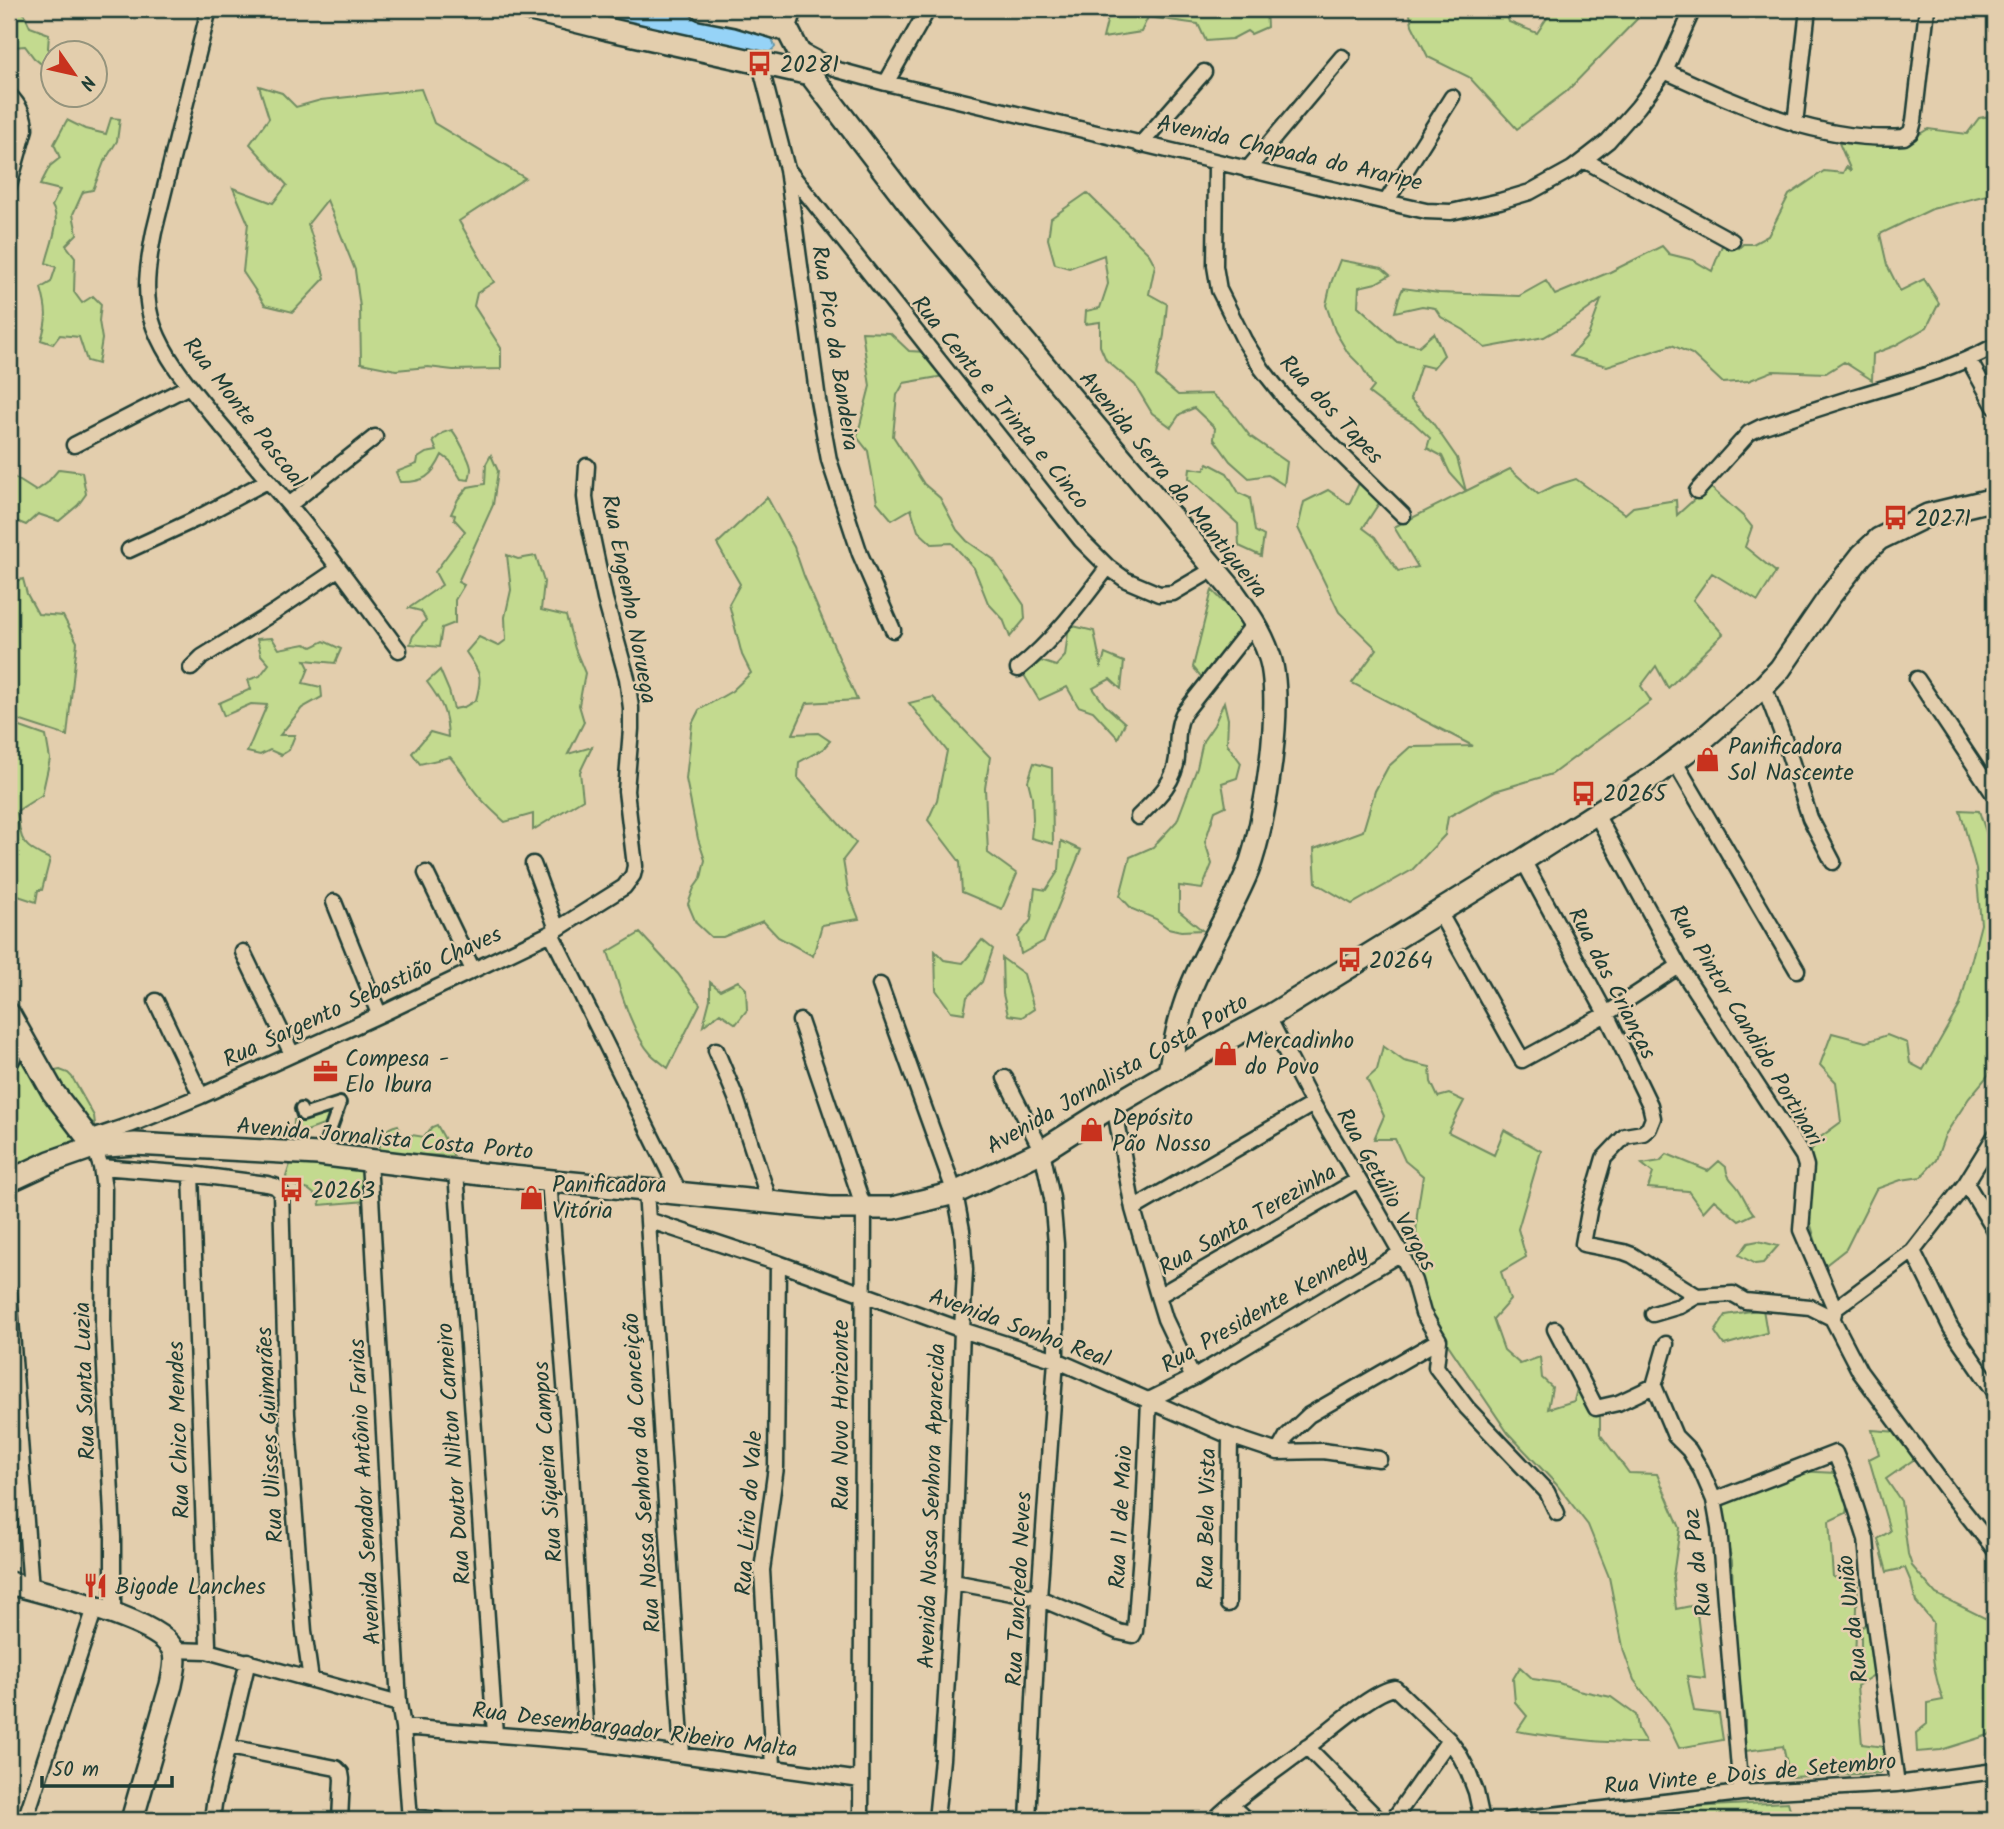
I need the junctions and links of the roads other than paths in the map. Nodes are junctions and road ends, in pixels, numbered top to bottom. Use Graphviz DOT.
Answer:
graph roads {
  1 [pos="208,9"];
  2 [pos="527,9"];
  3 [pos="702,9"];
  4 [pos="794,9"];
  5 [pos="928,9"];
  6 [pos="1693,9"];
  7 [pos="1808,9"];
  8 [pos="1927,9"];
  9 [pos="793,40"];
  10 [pos="1342,57"];
  11 [pos="760,65"];
  12 [pos="1665,71"];
  13 [pos="1205,72"];
  14 [pos="810,74"];
  15 [pos="886,83"];
  16 [pos="1451,97"];
  17 [pos="12,98"];
  18 [pos="1795,124"];
  19 [pos="1140,145"];
  20 [pos="1584,160"];
  21 [pos="1216,163"];
  22 [pos="787,169"];
  23 [pos="1247,170"];
  24 [pos="9,186"];
  25 [pos="1386,202"];
  26 [pos="1732,241"];
  27 [pos="1995,346"];
  28 [pos="1969,360"];
  29 [pos="189,386"];
  30 [pos="1995,407"];
  31 [pos="375,437"];
  32 [pos="74,445"];
  33 [pos="587,466"];
  34 [pos="267,481"];
  35 [pos="1697,491"];
  36 [pos="1995,499"];
  37 [pos="289,505"];
  38 [pos="1403,515"];
  39 [pos="128,550"];
  40 [pos="1108,567"];
  41 [pos="338,569"];
  42 [pos="1214,569"];
  43 [pos="1254,624"];
  44 [pos="893,630"];
  45 [pos="399,650"];
  46 [pos="191,668"];
  47 [pos="1018,669"];
  48 [pos="1917,679"];
  49 [pos="1764,686"];
  50 [pos="1675,762"];
  51 [pos="1995,796"];
  52 [pos="1596,814"];
  53 [pos="1138,817"];
  54 [pos="1523,860"];
  55 [pos="1833,862"];
  56 [pos="533,864"];
  57 [pos="635,866"];
  58 [pos="426,873"];
  59 [pos="334,902"];
  60 [pos="1439,912"];
  61 [pos="554,931"];
  62 [pos="243,952"];
  63 [pos="1679,966"];
  64 [pos="473,970"];
  65 [pos="1797,970"];
  66 [pos="880,985"];
  67 [pos="156,1002"];
  68 [pos="379,1014"];
  69 [pos="1606,1014"];
  70 [pos="1268,1017"];
  71 [pos="800,1021"];
  72 [pos="13,1023"];
  73 [pos="716,1050"];
  74 [pos="292,1054"];
  75 [pos="9,1058"];
  76 [pos="1169,1073"];
  77 [pos="1005,1077"];
  78 [pos="201,1096"];
  79 [pos="1313,1104"];
  80 [pos="1114,1105"];
  81 [pos="301,1109"];
  82 [pos="1995,1136"];
  83 [pos="325,1145"];
  84 [pos="94,1151"];
  85 [pos="1042,1151"];
  86 [pos="369,1160"];
  87 [pos="456,1171"];
  88 [pos="191,1174"];
  89 [pos="549,1180"];
  90 [pos="1358,1180"];
  91 [pos="9,1181"];
  92 [pos="1966,1183"];
  93 [pos="646,1190"];
  94 [pos="955,1193"];
  95 [pos="680,1194"];
  96 [pos="770,1203"];
  97 [pos="864,1208"];
  98 [pos="1133,1209"];
  99 [pos="648,1220"];
  100 [pos="1995,1230"];
  101 [pos="1913,1251"];
  102 [pos="1401,1253"];
  103 [pos="778,1263"];
  104 [pos="9,1292"];
  105 [pos="863,1295"];
  106 [pos="1158,1296"];
  107 [pos="1697,1296"];
  108 [pos="1833,1313"];
  109 [pos="1653,1314"];
  110 [pos="1555,1329"];
  111 [pos="962,1330"];
  112 [pos="1439,1340"];
  113 [pos="1666,1345"];
  114 [pos="1056,1360"];
  115 [pos="1193,1378"];
  116 [pos="1654,1386"];
  117 [pos="1995,1392"];
  118 [pos="1149,1400"];
  119 [pos="1230,1436"];
  120 [pos="1278,1451"];
  121 [pos="1379,1460"];
  122 [pos="1714,1500"];
  123 [pos="1557,1513"];
  124 [pos="1995,1550"];
  125 [pos="953,1582"];
  126 [pos="15,1586"];
  127 [pos="1040,1598"];
  128 [pos="1228,1604"];
  129 [pos="104,1611"];
  130 [pos="173,1650"];
  131 [pos="207,1651"];
  132 [pos="248,1661"];
  133 [pos="311,1680"];
  134 [pos="399,1704"];
  135 [pos="403,1727"];
  136 [pos="495,1734"];
  137 [pos="1449,1740"];
  138 [pos="586,1742"];
  139 [pos="229,1747"];
  140 [pos="1307,1748"];
  141 [pos="682,1754"];
  142 [pos="773,1766"];
  143 [pos="1995,1771"];
  144 [pos="861,1780"];
  145 [pos="1897,1784"];
  146 [pos="1741,1793"];
  147 [pos="1230,1805"];
  148 [pos="410,1819"];
  149 [pos="25,1820"];
  150 [pos="132,1820"];
  151 [pos="212,1820"];
  152 [pos="340,1820"];
  153 [pos="439,1820"];
  154 [pos="861,1820"];
  155 [pos="936,1820"];
  156 [pos="1028,1820"];
  157 [pos="1214,1820"];
  158 [pos="1247,1820"];
  159 [pos="1379,1820"];
  160 [pos="1393,1820"];
  161 [pos="1482,1820"];
  162 [pos="1509,1820"];
  1 -- 29 [label="street, Rua Monte Pascoal"];
  2 -- 11 [label="main road"];
  3 -- 9 [label="main road, Avenida Chapada do Araripe"];
  4 -- 9 [label="street"];
  5 -- 15 [label="street"];
  6 -- 12 [label="street, Avenida Chapada do Araripe"];
  7 -- 18 [label="street"];
  8 -- 18 [label="street"];
  9 -- 14 [label="main road"];
  9 -- 15 [label="street, Avenida Chapada do Araripe"];
  10 -- 23 [label="street"];
  11 -- 14 [label="main road"];
  11 -- 22 [label="street, Rua Pico da Bandeira"];
  12 -- 18 [label="street"];
  12 -- 20 [label="street, Avenida Chapada do Araripe"];
  13 -- 19 [label="street"];
  14 -- 42 [label="main road, Avenida Serra da Mantiqueira"];
  15 -- 19 [label="street, Avenida Chapada do Araripe"];
  16 -- 25 [label="street"];
  17 -- 24 [label="street"];
  19 -- 21 [label="street, Avenida Chapada do Araripe"];
  20 -- 25 [label="street, Avenida Chapada do Araripe"];
  20 -- 26 [label="street"];
  21 -- 23 [label="street, Avenida Chapada do Araripe"];
  21 -- 38 [label="street, Rua dos Tapes"];
  22 -- 40 [label="street, Rua Cento e Trinta e Cinco"];
  22 -- 44 [label="street, Rua Pico da Bandeira"];
  23 -- 25 [label="street, Avenida Chapada do Araripe"];
  27 -- 28 [label="street"];
  28 -- 30 [label="street"];
  28 -- 35 [label="street"];
  29 -- 32 [label="street"];
  29 -- 34 [label="street, Rua Monte Pascoal"];
  31 -- 37 [label="street"];
  33 -- 57 [label="street, Rua Engenho Noruega"];
  34 -- 37 [label="street, Rua Monte Pascoal"];
  34 -- 39 [label="street"];
  36 -- 49 [label="main road, Avenida Jornalista Costa Porto"];
  37 -- 41 [label="street, Rua Monte Pascoal"];
  40 -- 42 [label="street, Rua Cento e Trinta e Cinco"];
  40 -- 47 [label="street"];
  41 -- 45 [label="street, Rua Monte Pascoal"];
  41 -- 46 [label="street"];
  42 -- 43 [label="main road, Avenida Serra da Mantiqueira"];
  43 -- 53 [label="street"];
  43 -- 76 [label="main road, Avenida Serra da Mantiqueira"];
  48 -- 51 [label="street"];
  49 -- 50 [label="main road, Avenida Jornalista Costa Porto"];
  49 -- 55 [label="street"];
  50 -- 52 [label="main road, Avenida Jornalista Costa Porto"];
  50 -- 65 [label="street"];
  52 -- 54 [label="main road, Avenida Jornalista Costa Porto"];
  52 -- 63 [label="street, Rua Pintor Candido Portinari"];
  54 -- 60 [label="main road, Avenida Jornalista Costa Porto"];
  54 -- 69 [label="street, Rua das Crianças"];
  56 -- 61 [label="street"];
  57 -- 61 [label="street, Rua Sargento Sebastião Chaves"];
  58 -- 64 [label="street"];
  59 -- 68 [label="street"];
  60 -- 69 [label="street"];
  60 -- 70 [label="main road, Avenida Jornalista Costa Porto"];
  61 -- 64 [label="street, Rua Sargento Sebastião Chaves"];
  61 -- 95 [label="street"];
  62 -- 74 [label="street"];
  63 -- 69 [label="street"];
  63 -- 108 [label="street, Rua Pintor Candido Portinari"];
  64 -- 68 [label="street, Rua Sargento Sebastião Chaves"];
  66 -- 94 [label="street, Avenida Nossa Senhora Aparecida"];
  67 -- 78 [label="street"];
  68 -- 74 [label="street, Rua Sargento Sebastião Chaves"];
  69 -- 107 [label="street, Rua das Crianças"];
  70 -- 76 [label="main road, Avenida Jornalista Costa Porto"];
  70 -- 79 [label="street, Rua Getúlio Vargas"];
  71 -- 97 [label="street, Rua Novo Horizonte"];
  72 -- 75 [label="main road"];
  72 -- 84 [label="main road"];
  73 -- 96 [label="street"];
  74 -- 78 [label="street, Rua Sargento Sebastião Chaves"];
  76 -- 80 [label="main road, Avenida Jornalista Costa Porto"];
  77 -- 85 [label="street, Rua Tancredo Neves"];
  78 -- 84 [label="street, Rua Sargento Sebastião Chaves"];
  79 -- 90 [label="street, Rua Getúlio Vargas"];
  79 -- 98 [label="street"];
  80 -- 85 [label="main road, Avenida Jornalista Costa Porto"];
  80 -- 98 [label="street"];
  81 -- 83 [label="street"];
  82 -- 92 [label="street"];
  84 -- 86 [label="main road, Avenida Jornalista Costa Porto"];
  84 -- 88 [label="street"];
  84 -- 91 [label="main road, Avenida Jornalista Costa Porto"];
  84 -- 129 [label="street, Rua Santa Luzia"];
  85 -- 94 [label="main road, Avenida Jornalista Costa Porto"];
  85 -- 114 [label="street, Rua Tancredo Neves"];
  86 -- 87 [label="main road, Avenida Jornalista Costa Porto"];
  86 -- 134 [label="street, Avenida Senador Antônio Farias"];
  87 -- 89 [label="main road, Avenida Jornalista Costa Porto"];
  87 -- 136 [label="street, Rua Doutor Nilton Carneiro"];
  88 -- 131 [label="street, Rua Chico Mendes"];
  88 -- 133 [label="street, Rua Ulisses Guimarães"];
  89 -- 93 [label="main road, Avenida Jornalista Costa Porto"];
  89 -- 138 [label="street, Rua Siqueira Campos"];
  90 -- 102 [label="street, Rua Getúlio Vargas"];
  90 -- 106 [label="street, Rua Santa Terezinha"];
  92 -- 100 [label="street"];
  92 -- 101 [label="street"];
  93 -- 95 [label="main road, Avenida Jornalista Costa Porto"];
  93 -- 99 [label="street, Rua Nossa Senhora da Conceição"];
  94 -- 97 [label="main road, Avenida Jornalista Costa Porto"];
  94 -- 111 [label="street, Avenida Nossa Senhora Aparecida"];
  95 -- 96 [label="main road, Avenida Jornalista Costa Porto"];
  96 -- 97 [label="main road, Avenida Jornalista Costa Porto"];
  97 -- 105 [label="street, Rua Novo Horizonte"];
  98 -- 106 [label="street"];
  99 -- 103 [label="street, Avenida Sonho Real"];
  99 -- 141 [label="street, Rua Nossa Senhora da Conceição"];
  101 -- 108 [label="street"];
  101 -- 117 [label="street"];
  102 -- 112 [label="street, Rua Getúlio Vargas"];
  102 -- 115 [label="street, Rua Presidente Kennedy"];
  103 -- 105 [label="street, Avenida Sonho Real"];
  103 -- 142 [label="street, Rua Lírio do Vale"];
  104 -- 126 [label="street"];
  105 -- 111 [label="street, Avenida Sonho Real"];
  105 -- 144 [label="street, Rua Novo Horizonte"];
  106 -- 115 [label="street"];
  107 -- 108 [label="street"];
  107 -- 109 [label="street"];
  108 -- 124 [label="street, Rua Pintor Candido Portinari"];
  110 -- 116 [label="street"];
  111 -- 114 [label="street, Avenida Sonho Real"];
  111 -- 125 [label="street, Avenida Nossa Senhora Aparecida"];
  112 -- 120 [label="street"];
  112 -- 123 [label="street, Rua Getúlio Vargas"];
  113 -- 116 [label="street"];
  114 -- 118 [label="street, Avenida Sonho Real"];
  114 -- 127 [label="street, Rua Tancredo Neves"];
  115 -- 118 [label="street, Rua Presidente Kennedy"];
  116 -- 122 [label="street, Rua da Paz"];
  118 -- 119 [label="street, Avenida Sonho Real"];
  118 -- 127 [label="street, Rua 11 de Maio"];
  119 -- 120 [label="street, Avenida Sonho Real"];
  119 -- 128 [label="street, Rua Bela Vista"];
  120 -- 121 [label="street, Avenida Sonho Real"];
  122 -- 145 [label="street, Rua da União"];
  122 -- 146 [label="street, Rua da Paz"];
  125 -- 127 [label="street"];
  125 -- 155 [label="street, Avenida Nossa Senhora Aparecida"];
  126 -- 129 [label="main road"];
  127 -- 156 [label="street, Rua Tancredo Neves"];
  129 -- 130 [label="main road"];
  129 -- 149 [label="street, Rua Santa Luzia"];
  130 -- 131 [label="street"];
  130 -- 150 [label="main road"];
  131 -- 132 [label="street"];
  132 -- 133 [label="street"];
  132 -- 139 [label="street"];
  133 -- 134 [label="street"];
  134 -- 135 [label="street, Avenida Senador Antônio Farias"];
  135 -- 136 [label="street, Rua Desembargador Ribeiro Malta"];
  135 -- 148 [label="street, Avenida Senador Antônio Farias"];
  136 -- 138 [label="street, Rua Desembargador Ribeiro Malta"];
  137 -- 140 [label="street"];
  137 -- 160 [label="street"];
  137 -- 161 [label="street"];
  138 -- 141 [label="street, Rua Desembargador Ribeiro Malta"];
  139 -- 151 [label="street"];
  139 -- 152 [label="street"];
  140 -- 147 [label="street"];
  140 -- 159 [label="street"];
  141 -- 142 [label="street, Rua Desembargador Ribeiro Malta"];
  142 -- 144 [label="street, Rua Desembargador Ribeiro Malta"];
  143 -- 145 [label="street, Rua Vinte e Dois de Setembro"];
  144 -- 154 [label="street, Rua Novo Horizonte"];
  145 -- 146 [label="street, Rua Vinte e Dois de Setembro"];
  146 -- 162 [label="street, Rua Vinte e Dois de Setembro"];
  147 -- 157 [label="street"];
  147 -- 158 [label="street"];
  148 -- 153 [label="street"];
}
